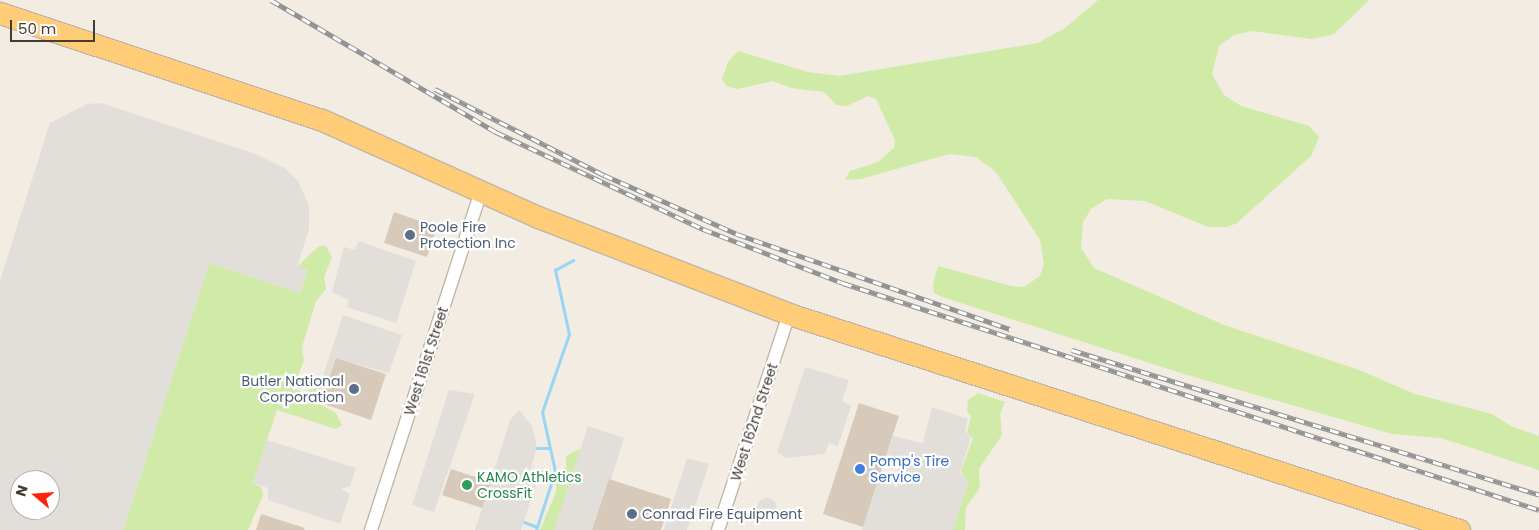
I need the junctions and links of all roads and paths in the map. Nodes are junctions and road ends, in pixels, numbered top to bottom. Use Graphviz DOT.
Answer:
graph roads {
  1 [pos="0,13"];
  2 [pos="480,191"];
  3 [pos="789,314"];
  4 [pos="371,530"];
  5 [pos="718,530"];
  6 [pos="1460,530"];
  1 -- 2 [label="highway"];
  2 -- 3 [label="highway"];
  2 -- 4 [label="street, West 161st Street"];
  3 -- 5 [label="street, West 162nd Street"];
  3 -- 6 [label="highway"];
}
